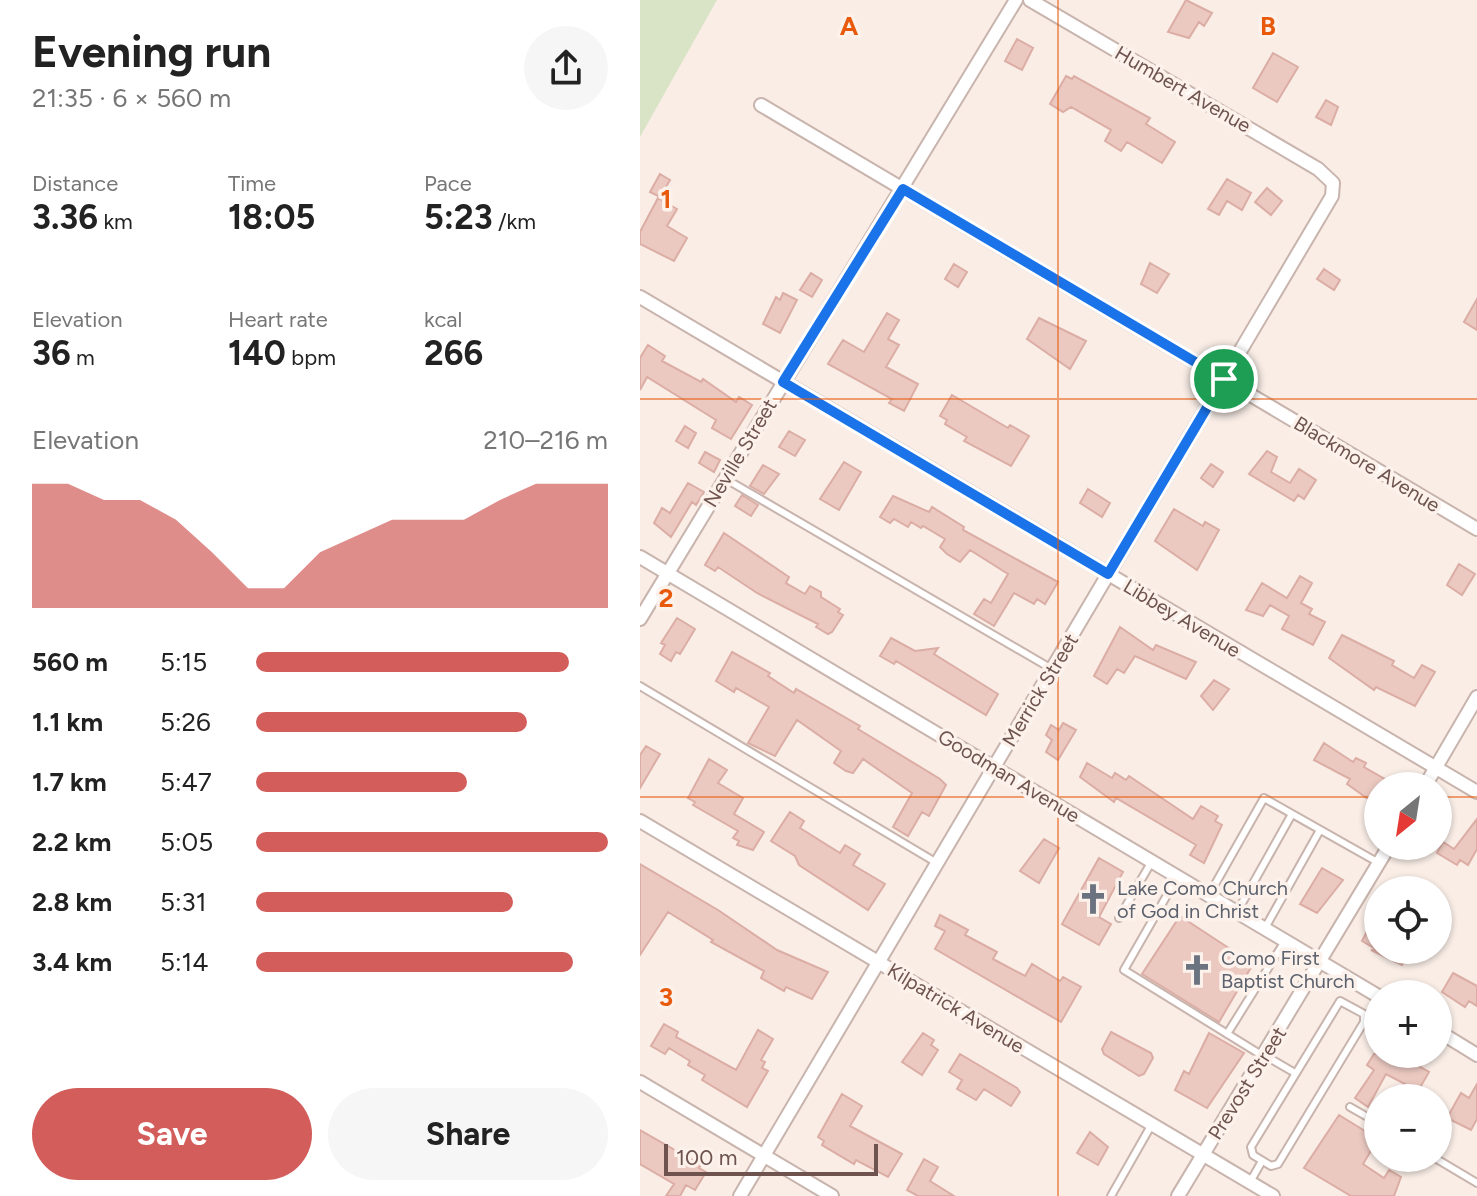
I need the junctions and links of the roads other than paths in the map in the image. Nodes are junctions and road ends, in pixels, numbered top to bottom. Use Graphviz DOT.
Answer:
graph roads {
  1 [pos="1016,0"];
  2 [pos="1030,0"];
  3 [pos="761,105"];
  4 [pos="1333,183"];
  5 [pos="903,189"];
  6 [pos="640,297"];
  7 [pos="1224,379"];
  8 [pos="783,382"];
  9 [pos="724,478"];
  10 [pos="1477,529"];
  11 [pos="640,557"];
  12 [pos="667,572"];
  13 [pos="1108,574"];
  14 [pos="640,619"];
  15 [pos="1052,669"];
  16 [pos="640,686"];
  17 [pos="1477,697"];
  18 [pos="994,767"];
  19 [pos="1436,767"];
  20 [pos="1433,772"];
  21 [pos="1477,792"];
  22 [pos="1292,814"];
  23 [pos="640,821"];
  24 [pos="1320,830"];
  25 [pos="1381,860"];
  26 [pos="1152,861"];
  27 [pos="937,863"];
  28 [pos="1379,863"];
  29 [pos="1178,876"];
  30 [pos="1209,895"];
  31 [pos="1237,912"];
  32 [pos="1119,918"];
  33 [pos="1265,928"];
  34 [pos="1285,941"];
  35 [pos="878,962"];
  36 [pos="1321,962"];
  37 [pos="1364,998"];
  38 [pos="1364,1000"];
  39 [pos="1364,1022"];
  40 [pos="1227,1034"];
  41 [pos="1452,1040"];
  42 [pos="1264,1055"];
  43 [pos="1477,1055"];
  44 [pos="1295,1073"];
  45 [pos="640,1082"];
  46 [pos="1350,1107"];
  47 [pos="1364,1115"];
  48 [pos="1152,1124"];
  49 [pos="1203,1154"];
  50 [pos="764,1156"];
  51 [pos="1262,1161"];
  52 [pos="1452,1168"];
  53 [pos="1249,1182"];
  54 [pos="1477,1183"];
  55 [pos="740,1196"];
  56 [pos="832,1196"];
  57 [pos="1111,1196"];
  58 [pos="1178,1196"];
  59 [pos="1273,1196"];
  1 -- 5 [label="street, Neville Street"];
  2 -- 4 [label="street, Humbert Avenue"];
  3 -- 5 [label="street, Blackmore Avenue"];
  4 -- 7 [label="street, Merrick Street"];
  5 -- 7 [label="street, Blackmore Avenue"];
  5 -- 8 [label="street, Neville Street"];
  6 -- 8 [label="street, Libbey Avenue"];
  7 -- 10 [label="street, Blackmore Avenue"];
  7 -- 13 [label="street, Merrick Street"];
  8 -- 9 [label="street, Neville Street"];
  8 -- 13 [label="street, Libbey Avenue"];
  9 -- 12 [label="street, Neville Street"];
  9 -- 15 [label="lane"];
  11 -- 12 [label="street, Goodman Avenue"];
  12 -- 14 [label="street, Neville Street"];
  12 -- 18 [label="street, Goodman Avenue"];
  13 -- 15 [label="street, Merrick Street"];
  13 -- 19 [label="street, Libbey Avenue"];
  15 -- 18 [label="street, Merrick Street"];
  16 -- 27 [label="lane"];
  17 -- 19 [label="street"];
  18 -- 26 [label="street, Goodman Avenue"];
  18 -- 27 [label="street, Merrick Street"];
  19 -- 20 [label="street"];
  19 -- 21 [label="street, Libbey Avenue"];
  22 -- 24 [label="lane"];
  22 -- 30 [label="lane"];
  22 -- 31 [label="lane"];
  23 -- 35 [label="street, Kilpatrick Avenue"];
  24 -- 28 [label="lane"];
  24 -- 33 [label="lane"];
  25 -- 28 [label="street, Prevost Street"];
  26 -- 29 [label="street, Goodman Avenue"];
  26 -- 32 [label="lane"];
  27 -- 35 [label="street, Merrick Street"];
  28 -- 36 [label="street, Prevost Street"];
  29 -- 30 [label="street, Goodman Avenue"];
  29 -- 40 [label="lane"];
  30 -- 31 [label="street, Goodman Avenue"];
  31 -- 33 [label="street, Goodman Avenue"];
  33 -- 34 [label="street, Goodman Avenue"];
  34 -- 36 [label="street, Goodman Avenue"];
  34 -- 40 [label="lane"];
  35 -- 48 [label="street, Kilpatrick Avenue"];
  35 -- 50 [label="street, Merrick Street"];
  36 -- 37 [label="street, Goodman Avenue"];
  36 -- 42 [label="street, Prevost Street"];
  38 -- 44 [label="lane"];
  39 -- 51 [label="lane"];
  40 -- 42 [label="lane"];
  41 -- 43 [label="street"];
  42 -- 44 [label="lane"];
  42 -- 49 [label="street, Prevost Street"];
  44 -- 51 [label="lane"];
  45 -- 50 [label="street"];
  46 -- 47 [label="lane"];
  48 -- 49 [label="street, Kilpatrick Avenue"];
  48 -- 57 [label="lane"];
  49 -- 53 [label="street, Kilpatrick Avenue"];
  49 -- 58 [label="street, Prevost Street"];
  50 -- 55 [label="street, Merrick Street"];
  50 -- 56 [label="street"];
  51 -- 53 [label="lane"];
  52 -- 54 [label="lane"];
  53 -- 59 [label="street, Kilpatrick Avenue"];
}
